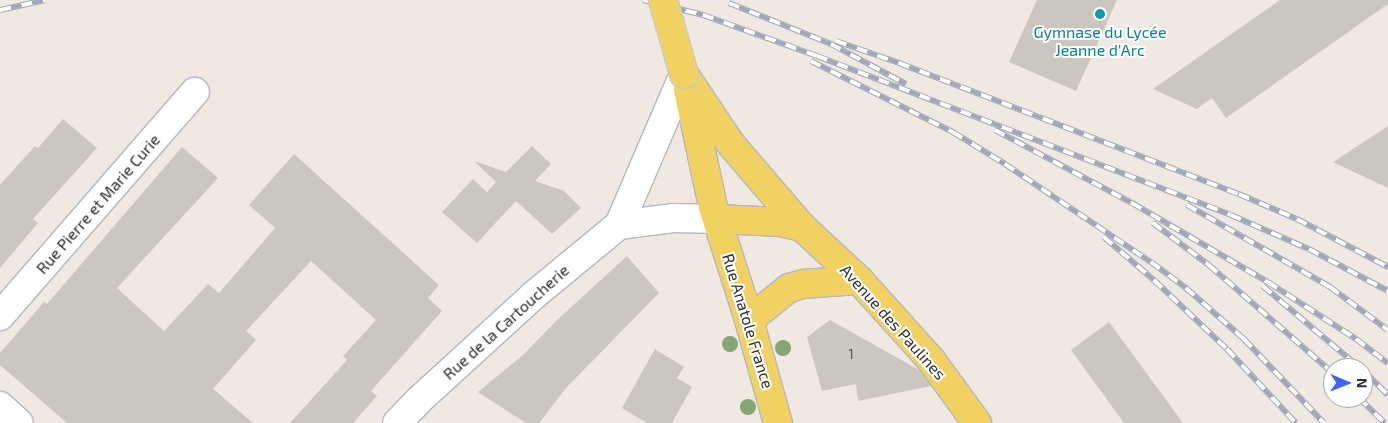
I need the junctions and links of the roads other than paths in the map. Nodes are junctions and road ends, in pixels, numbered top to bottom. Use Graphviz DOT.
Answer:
graph roads {
  1 [pos="663,0"];
  2 [pos="684,74"];
  3 [pos="195,92"];
  4 [pos="717,219"];
  5 [pos="619,225"];
  6 [pos="802,227"];
  7 [pos="859,280"];
  8 [pos="0,316"];
  9 [pos="749,320"];
  10 [pos="0,406"];
  11 [pos="19,423"];
  12 [pos="397,423"];
  13 [pos="778,423"];
  14 [pos="977,423"];
  1 -- 2 [label="main road, Avenue des Paulines, bridge"];
  2 -- 4 [label="main road, Avenue des Paulines"];
  2 -- 5 [label="street, Rue de la Cartoucherie"];
  2 -- 6 [label="main road, Avenue des Paulines"];
  3 -- 8 [label="street, Rue Pierre et Marie Curie"];
  4 -- 5 [label="street"];
  4 -- 6 [label="main road"];
  4 -- 9 [label="main road, Rue Anatole France"];
  5 -- 12 [label="street, Rue de la Cartoucherie"];
  6 -- 7 [label="main road, Avenue des Paulines"];
  7 -- 9 [label="main road"];
  7 -- 14 [label="main road, Avenue des Paulines"];
  9 -- 13 [label="main road, Rue Anatole France"];
  10 -- 11 [label="street"];
}
